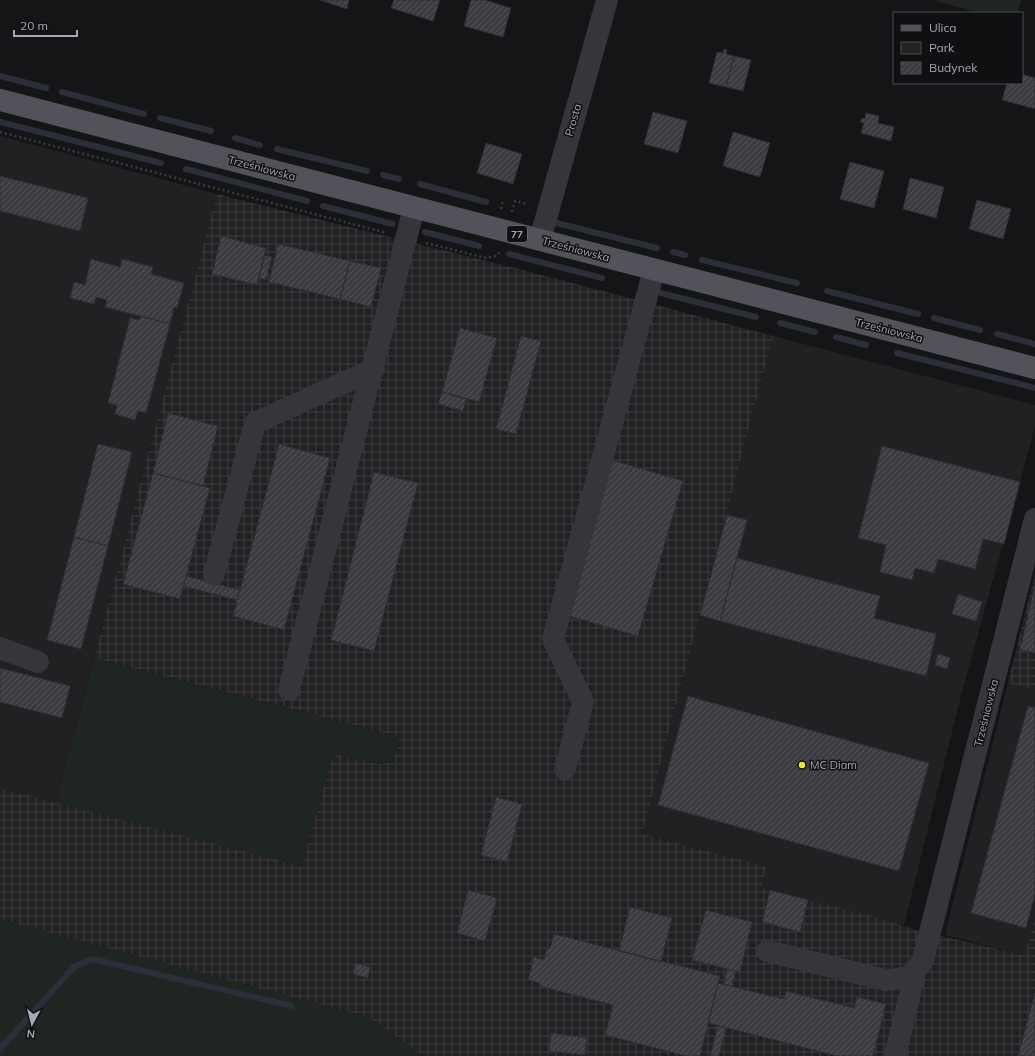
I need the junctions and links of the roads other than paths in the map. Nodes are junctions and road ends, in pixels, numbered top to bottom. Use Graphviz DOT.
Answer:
graph roads {
  1 [pos="607,0"];
  2 [pos="0,100"];
  3 [pos="414,208"];
  4 [pos="540,240"];
  5 [pos="654,270"];
  6 [pos="1035,368"];
  7 [pos="374,369"];
  8 [pos="1035,520"];
  9 [pos="214,574"];
  10 [pos="0,648"];
  11 [pos="38,662"];
  12 [pos="289,690"];
  13 [pos="565,769"];
  14 [pos="767,951"];
  15 [pos="916,973"];
  16 [pos="895,1056"];
  1 -- 4 [label="street, Prosta"];
  2 -- 3 [label="main road, Trześniowska / 77"];
  3 -- 4 [label="main road, Trześniowska / 77"];
  3 -- 7 [label="street"];
  4 -- 5 [label="main road, Trześniowska / 77"];
  5 -- 6 [label="main road, Trześniowska / 77"];
  5 -- 13 [label="street"];
  7 -- 9 [label="street"];
  7 -- 12 [label="street"];
  8 -- 15 [label="street, Trześniowska"];
  10 -- 11 [label="street"];
  14 -- 15 [label="street"];
  15 -- 16 [label="street, Trześniowska"];
}
